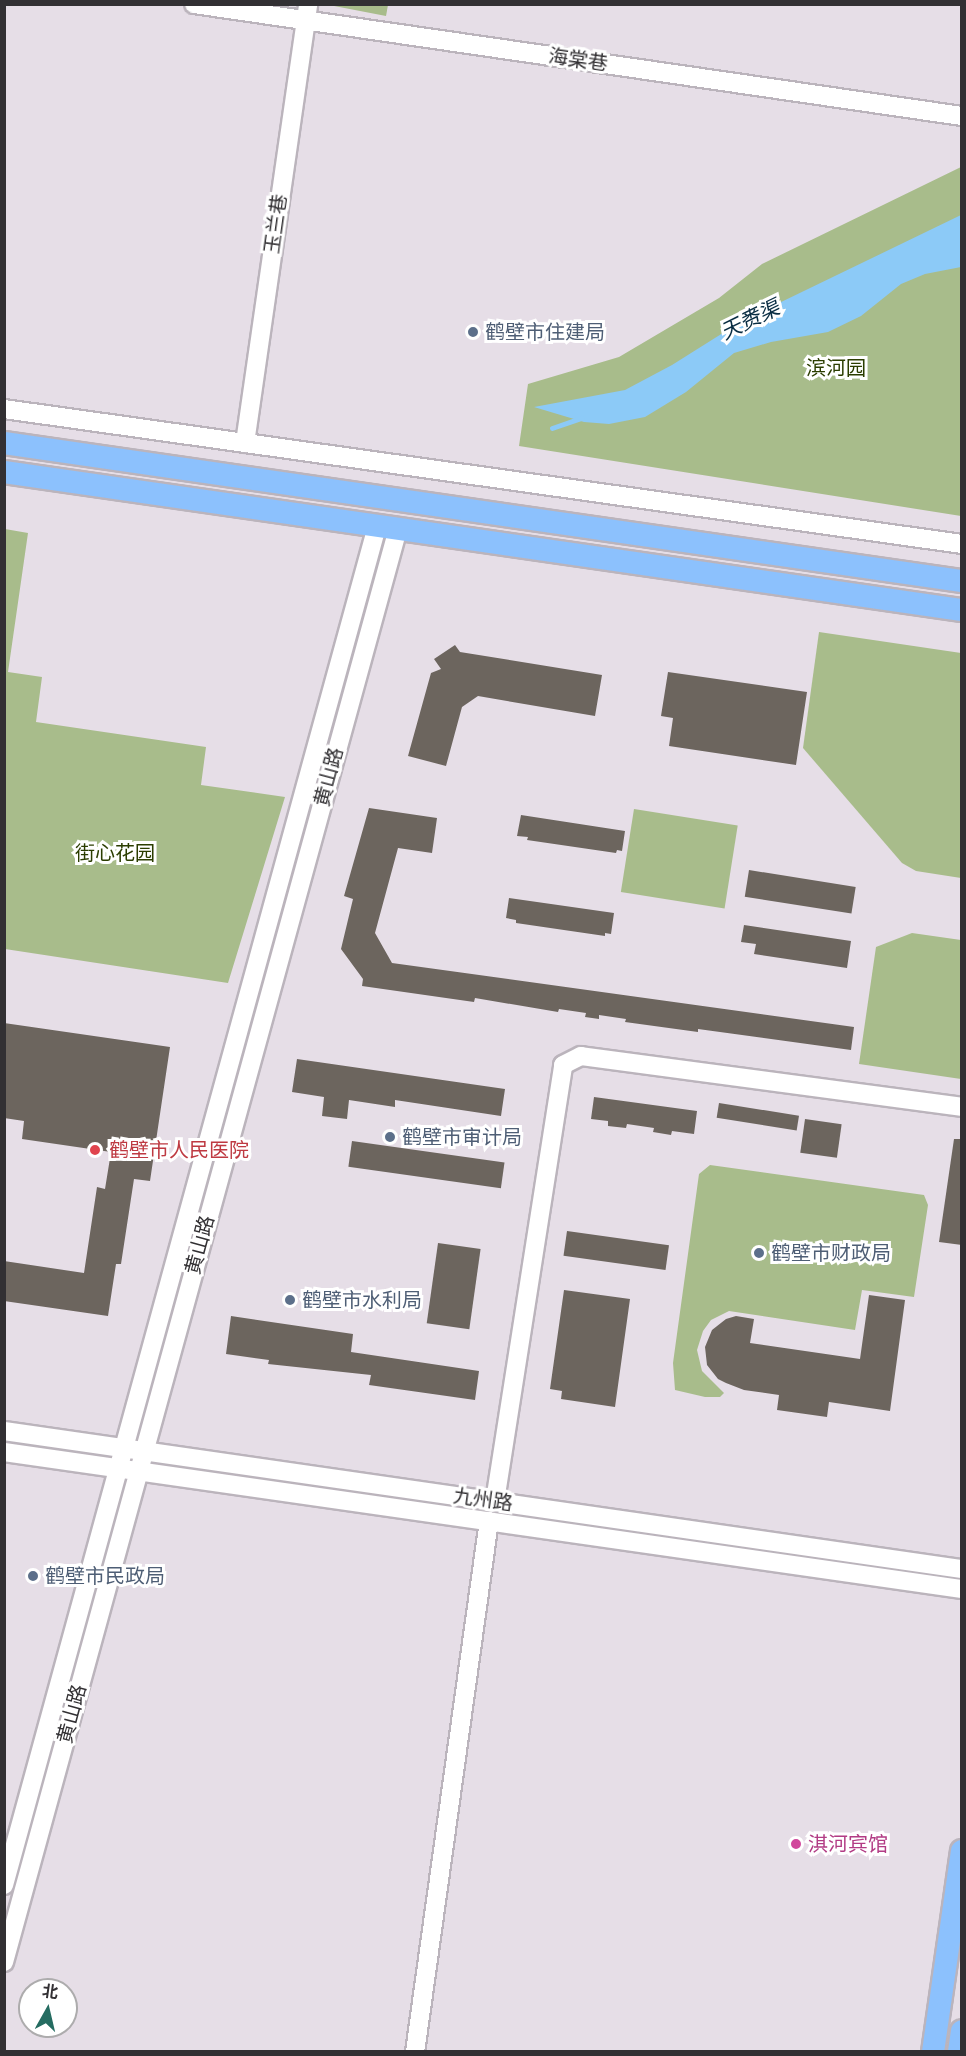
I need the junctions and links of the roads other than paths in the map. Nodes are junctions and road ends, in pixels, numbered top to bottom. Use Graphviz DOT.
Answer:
graph roads {
  1 [pos="194,4"];
  2 [pos="307,13"];
  3 [pos="962,116"];
  4 [pos="4,409"];
  5 [pos="4,443"];
  6 [pos="245,443"];
  7 [pos="4,472"];
  8 [pos="387,528"];
  9 [pos="962,544"];
  10 [pos="962,581"];
  11 [pos="962,610"];
  12 [pos="962,1107"];
  13 [pos="4,1431"];
  14 [pos="124,1448"];
  15 [pos="144,1451"];
  16 [pos="4,1452"];
  17 [pos="118,1468"];
  18 [pos="138,1471"];
  19 [pos="495,1502"];
  20 [pos="489,1521"];
  21 [pos="962,1569"];
  22 [pos="962,1589"];
  23 [pos="962,1851"];
  24 [pos="4,1885"];
  25 [pos="4,1962"];
  26 [pos="962,2031"];
  27 [pos="415,2052"];
  28 [pos="933,2052"];
  29 [pos="959,2052"];
  1 -- 2 [label="street, 海棠巷"];
  2 -- 3 [label="street, 海棠巷"];
  2 -- 6 [label="street, 玉兰巷"];
  4 -- 6 [label="street"];
  5 -- 10 [label="main road"];
  6 -- 9 [label="street"];
  7 -- 8 [label="main road"];
  8 -- 11 [label="main road"];
  8 -- 14 [label="street, 黄山路"];
  8 -- 15 [label="street, 黄山路"];
  12 -- 19 [label="street"];
  13 -- 14 [label="street, 九州路"];
  14 -- 15 [label="street, 九州路"];
  14 -- 17 [label="street, 黄山路"];
  15 -- 18 [label="street, 黄山路"];
  15 -- 19 [label="street, 九州路"];
  16 -- 17 [label="street, 九州路"];
  17 -- 18 [label="street, 九州路"];
  17 -- 24 [label="street, 黄山路"];
  18 -- 20 [label="street, 九州路"];
  18 -- 25 [label="street, 黄山路"];
  19 -- 21 [label="street, 九州路"];
  20 -- 22 [label="street, 九州路"];
  20 -- 27 [label="street"];
  23 -- 28 [label="main road"];
  26 -- 29 [label="main road"];
}
